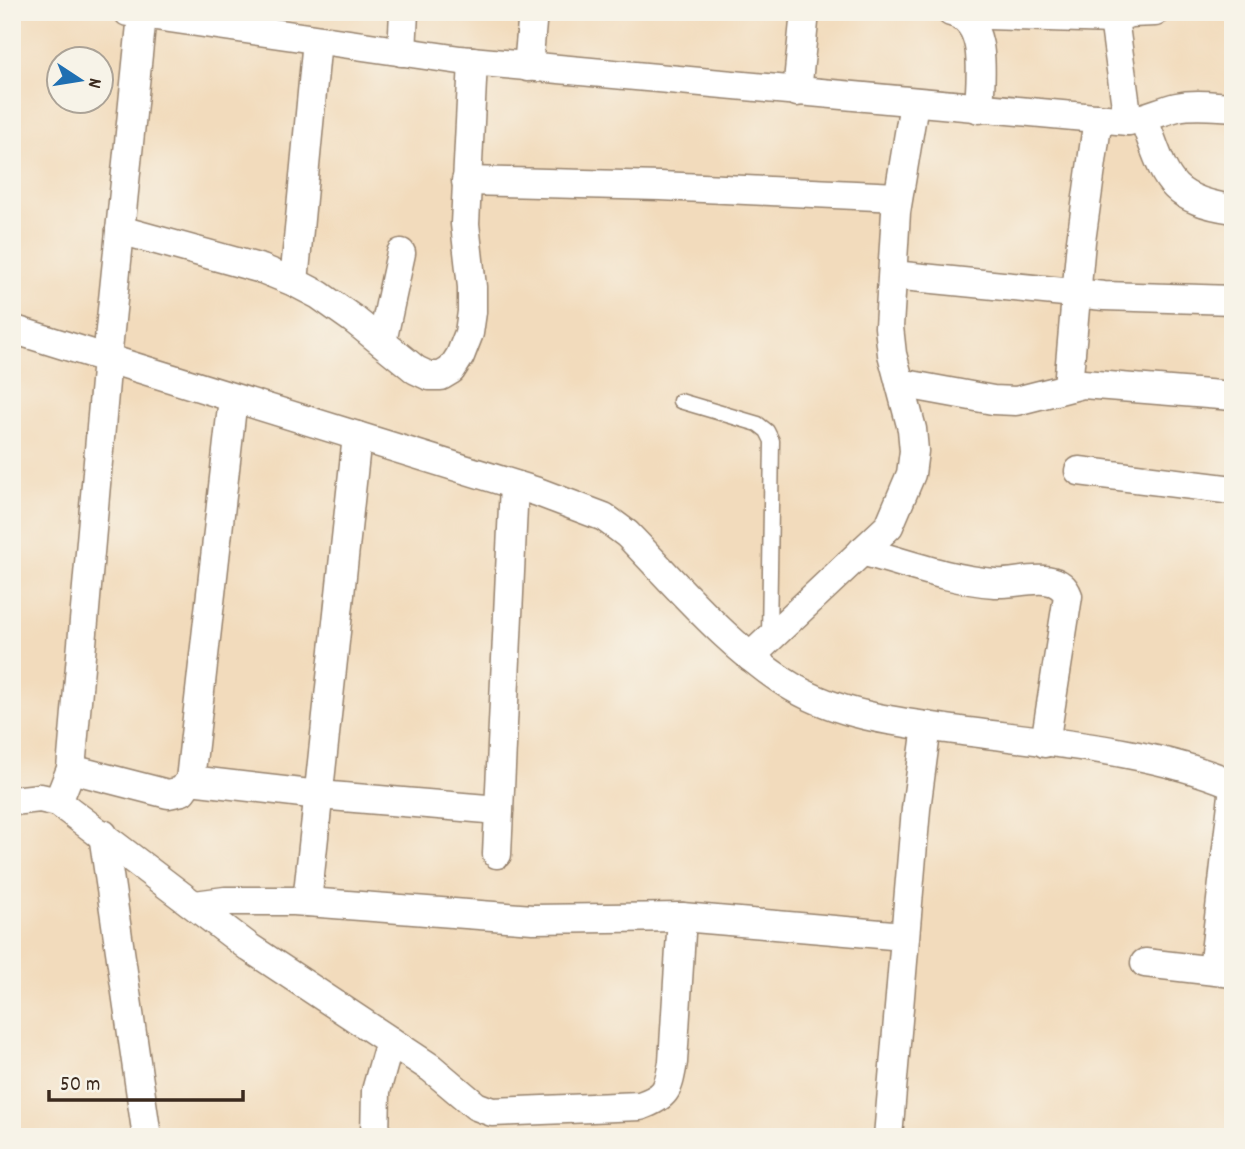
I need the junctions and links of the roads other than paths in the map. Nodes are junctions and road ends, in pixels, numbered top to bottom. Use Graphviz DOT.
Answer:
graph roads {
  1 [pos="404,12"];
  2 [pos="533,12"];
  3 [pos="805,12"];
  4 [pos="1156,12"];
  5 [pos="954,13"];
  6 [pos="135,14"];
  7 [pos="1114,19"];
  8 [pos="317,40"];
  9 [pos="402,52"];
  10 [pos="473,61"];
  11 [pos="528,66"];
  12 [pos="797,92"];
  13 [pos="914,103"];
  14 [pos="1233,107"];
  15 [pos="979,109"];
  16 [pos="1098,118"];
  17 [pos="1136,120"];
  18 [pos="466,181"];
  19 [pos="898,197"];
  20 [pos="1233,209"];
  21 [pos="120,230"];
  22 [pos="401,254"];
  23 [pos="893,275"];
  24 [pos="295,282"];
  25 [pos="1077,293"];
  26 [pos="1233,300"];
  27 [pos="12,330"];
  28 [pos="382,342"];
  29 [pos="107,359"];
  30 [pos="900,383"];
  31 [pos="1069,386"];
  32 [pos="1233,396"];
  33 [pos="233,398"];
  34 [pos="680,401"];
  35 [pos="357,436"];
  36 [pos="1079,471"];
  37 [pos="514,485"];
  38 [pos="1233,490"];
  39 [pos="862,551"];
  40 [pos="759,648"];
  41 [pos="927,726"];
  42 [pos="1045,743"];
  43 [pos="71,769"];
  44 [pos="190,780"];
  45 [pos="1233,784"];
  46 [pos="319,795"];
  47 [pos="1233,795"];
  48 [pos="12,801"];
  49 [pos="58,802"];
  50 [pos="499,810"];
  51 [pos="103,834"];
  52 [pos="497,854"];
  53 [pos="307,902"];
  54 [pos="195,905"];
  55 [pos="682,917"];
  56 [pos="904,936"];
  57 [pos="1145,963"];
  58 [pos="1223,972"];
  59 [pos="390,1041"];
  60 [pos="147,1137"];
  61 [pos="375,1137"];
  62 [pos="888,1137"];
  1 -- 9 [label="street"];
  2 -- 11 [label="street"];
  3 -- 12 [label="street"];
  4 -- 7 [label="street"];
  5 -- 7 [label="street"];
  5 -- 15 [label="street"];
  6 -- 8 [label="street"];
  6 -- 21 [label="street"];
  7 -- 17 [label="street"];
  8 -- 9 [label="street"];
  8 -- 24 [label="street"];
  9 -- 10 [label="street"];
  10 -- 11 [label="street"];
  10 -- 18 [label="street"];
  11 -- 12 [label="street"];
  12 -- 13 [label="street"];
  13 -- 15 [label="street"];
  13 -- 19 [label="street"];
  14 -- 17 [label="street"];
  15 -- 16 [label="street"];
  16 -- 17 [label="street"];
  16 -- 25 [label="street"];
  17 -- 20 [label="street"];
  18 -- 19 [label="street"];
  18 -- 28 [label="street"];
  19 -- 23 [label="street"];
  21 -- 24 [label="street"];
  21 -- 29 [label="street"];
  22 -- 28 [label="street"];
  23 -- 25 [label="street"];
  23 -- 30 [label="street"];
  24 -- 28 [label="street"];
  25 -- 26 [label="street"];
  25 -- 31 [label="street"];
  27 -- 29 [label="street"];
  29 -- 33 [label="street"];
  29 -- 43 [label="street"];
  30 -- 31 [label="street"];
  30 -- 39 [label="street"];
  31 -- 32 [label="street"];
  33 -- 35 [label="street"];
  33 -- 44 [label="street"];
  34 -- 40 [label="lane"];
  35 -- 37 [label="street"];
  35 -- 46 [label="street"];
  36 -- 38 [label="street"];
  37 -- 40 [label="street"];
  37 -- 50 [label="street"];
  39 -- 40 [label="street"];
  39 -- 42 [label="street"];
  40 -- 41 [label="street"];
  41 -- 42 [label="street"];
  41 -- 56 [label="street"];
  42 -- 45 [label="street"];
  43 -- 44 [label="street"];
  43 -- 49 [label="street"];
  44 -- 46 [label="street"];
  46 -- 50 [label="street"];
  46 -- 53 [label="street"];
  47 -- 58 [label="street"];
  48 -- 49 [label="street"];
  49 -- 51 [label="street"];
  50 -- 52 [label="street"];
  51 -- 54 [label="street"];
  51 -- 60 [label="street"];
  53 -- 54 [label="street"];
  53 -- 55 [label="street"];
  54 -- 59 [label="street"];
  55 -- 56 [label="street"];
  55 -- 59 [label="street"];
  56 -- 62 [label="street"];
  57 -- 58 [label="street"];
  59 -- 61 [label="street"];
}
